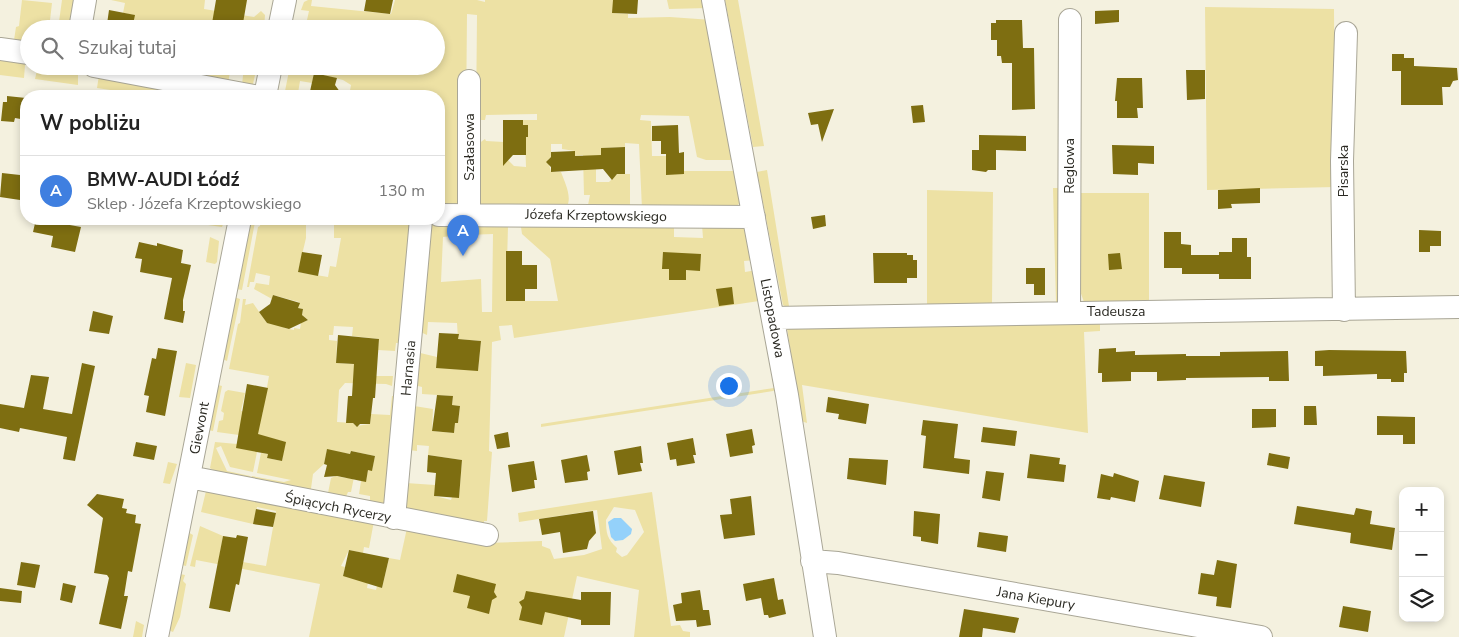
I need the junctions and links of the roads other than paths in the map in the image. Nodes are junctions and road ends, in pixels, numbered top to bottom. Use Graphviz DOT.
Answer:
graph roads {
  1 [pos="85,0"];
  2 [pos="284,0"];
  3 [pos="713,0"];
  4 [pos="82,20"];
  5 [pos="280,20"];
  6 [pos="1070,20"];
  7 [pos="1346,33"];
  8 [pos="0,49"];
  9 [pos="20,52"];
  10 [pos="142,75"];
  11 [pos="269,75"];
  12 [pos="469,81"];
  13 [pos="222,90"];
  14 [pos="265,90"];
  15 [pos="469,214"];
  16 [pos="445,215"];
  17 [pos="754,217"];
  18 [pos="239,225"];
  19 [pos="420,225"];
  20 [pos="1459,307"];
  21 [pos="1344,310"];
  22 [pos="1069,312"];
  23 [pos="772,318"];
  24 [pos="189,477"];
  25 [pos="394,518"];
  26 [pos="486,534"];
  27 [pos="812,562"];
  28 [pos="157,637"];
  29 [pos="825,637"];
  30 [pos="1261,637"];
  1 -- 4 [label="street"];
  2 -- 5 [label="street"];
  3 -- 17 [label="street, Listopadowa"];
  6 -- 22 [label="street, Reglowa"];
  7 -- 21 [label="street, Pisarska"];
  8 -- 9 [label="street"];
  10 -- 13 [label="street"];
  11 -- 14 [label="street"];
  12 -- 15 [label="street, Szałasowa"];
  15 -- 16 [label="street, Józefa Krzeptowskiego"];
  15 -- 17 [label="street, Józefa Krzeptowskiego"];
  17 -- 23 [label="street, Listopadowa"];
  18 -- 24 [label="street, Giewont"];
  19 -- 25 [label="street, Harnasia"];
  20 -- 21 [label="street, Tadeusza"];
  21 -- 22 [label="street, Tadeusza"];
  22 -- 23 [label="street, Tadeusza"];
  23 -- 27 [label="street, Listopadowa"];
  24 -- 25 [label="street, Śpiących Rycerzy"];
  24 -- 28 [label="street, Giewont"];
  25 -- 26 [label="street, Śpiących Rycerzy"];
  27 -- 29 [label="street, Listopadowa"];
  27 -- 30 [label="street, Jana Kiepury"];
}
